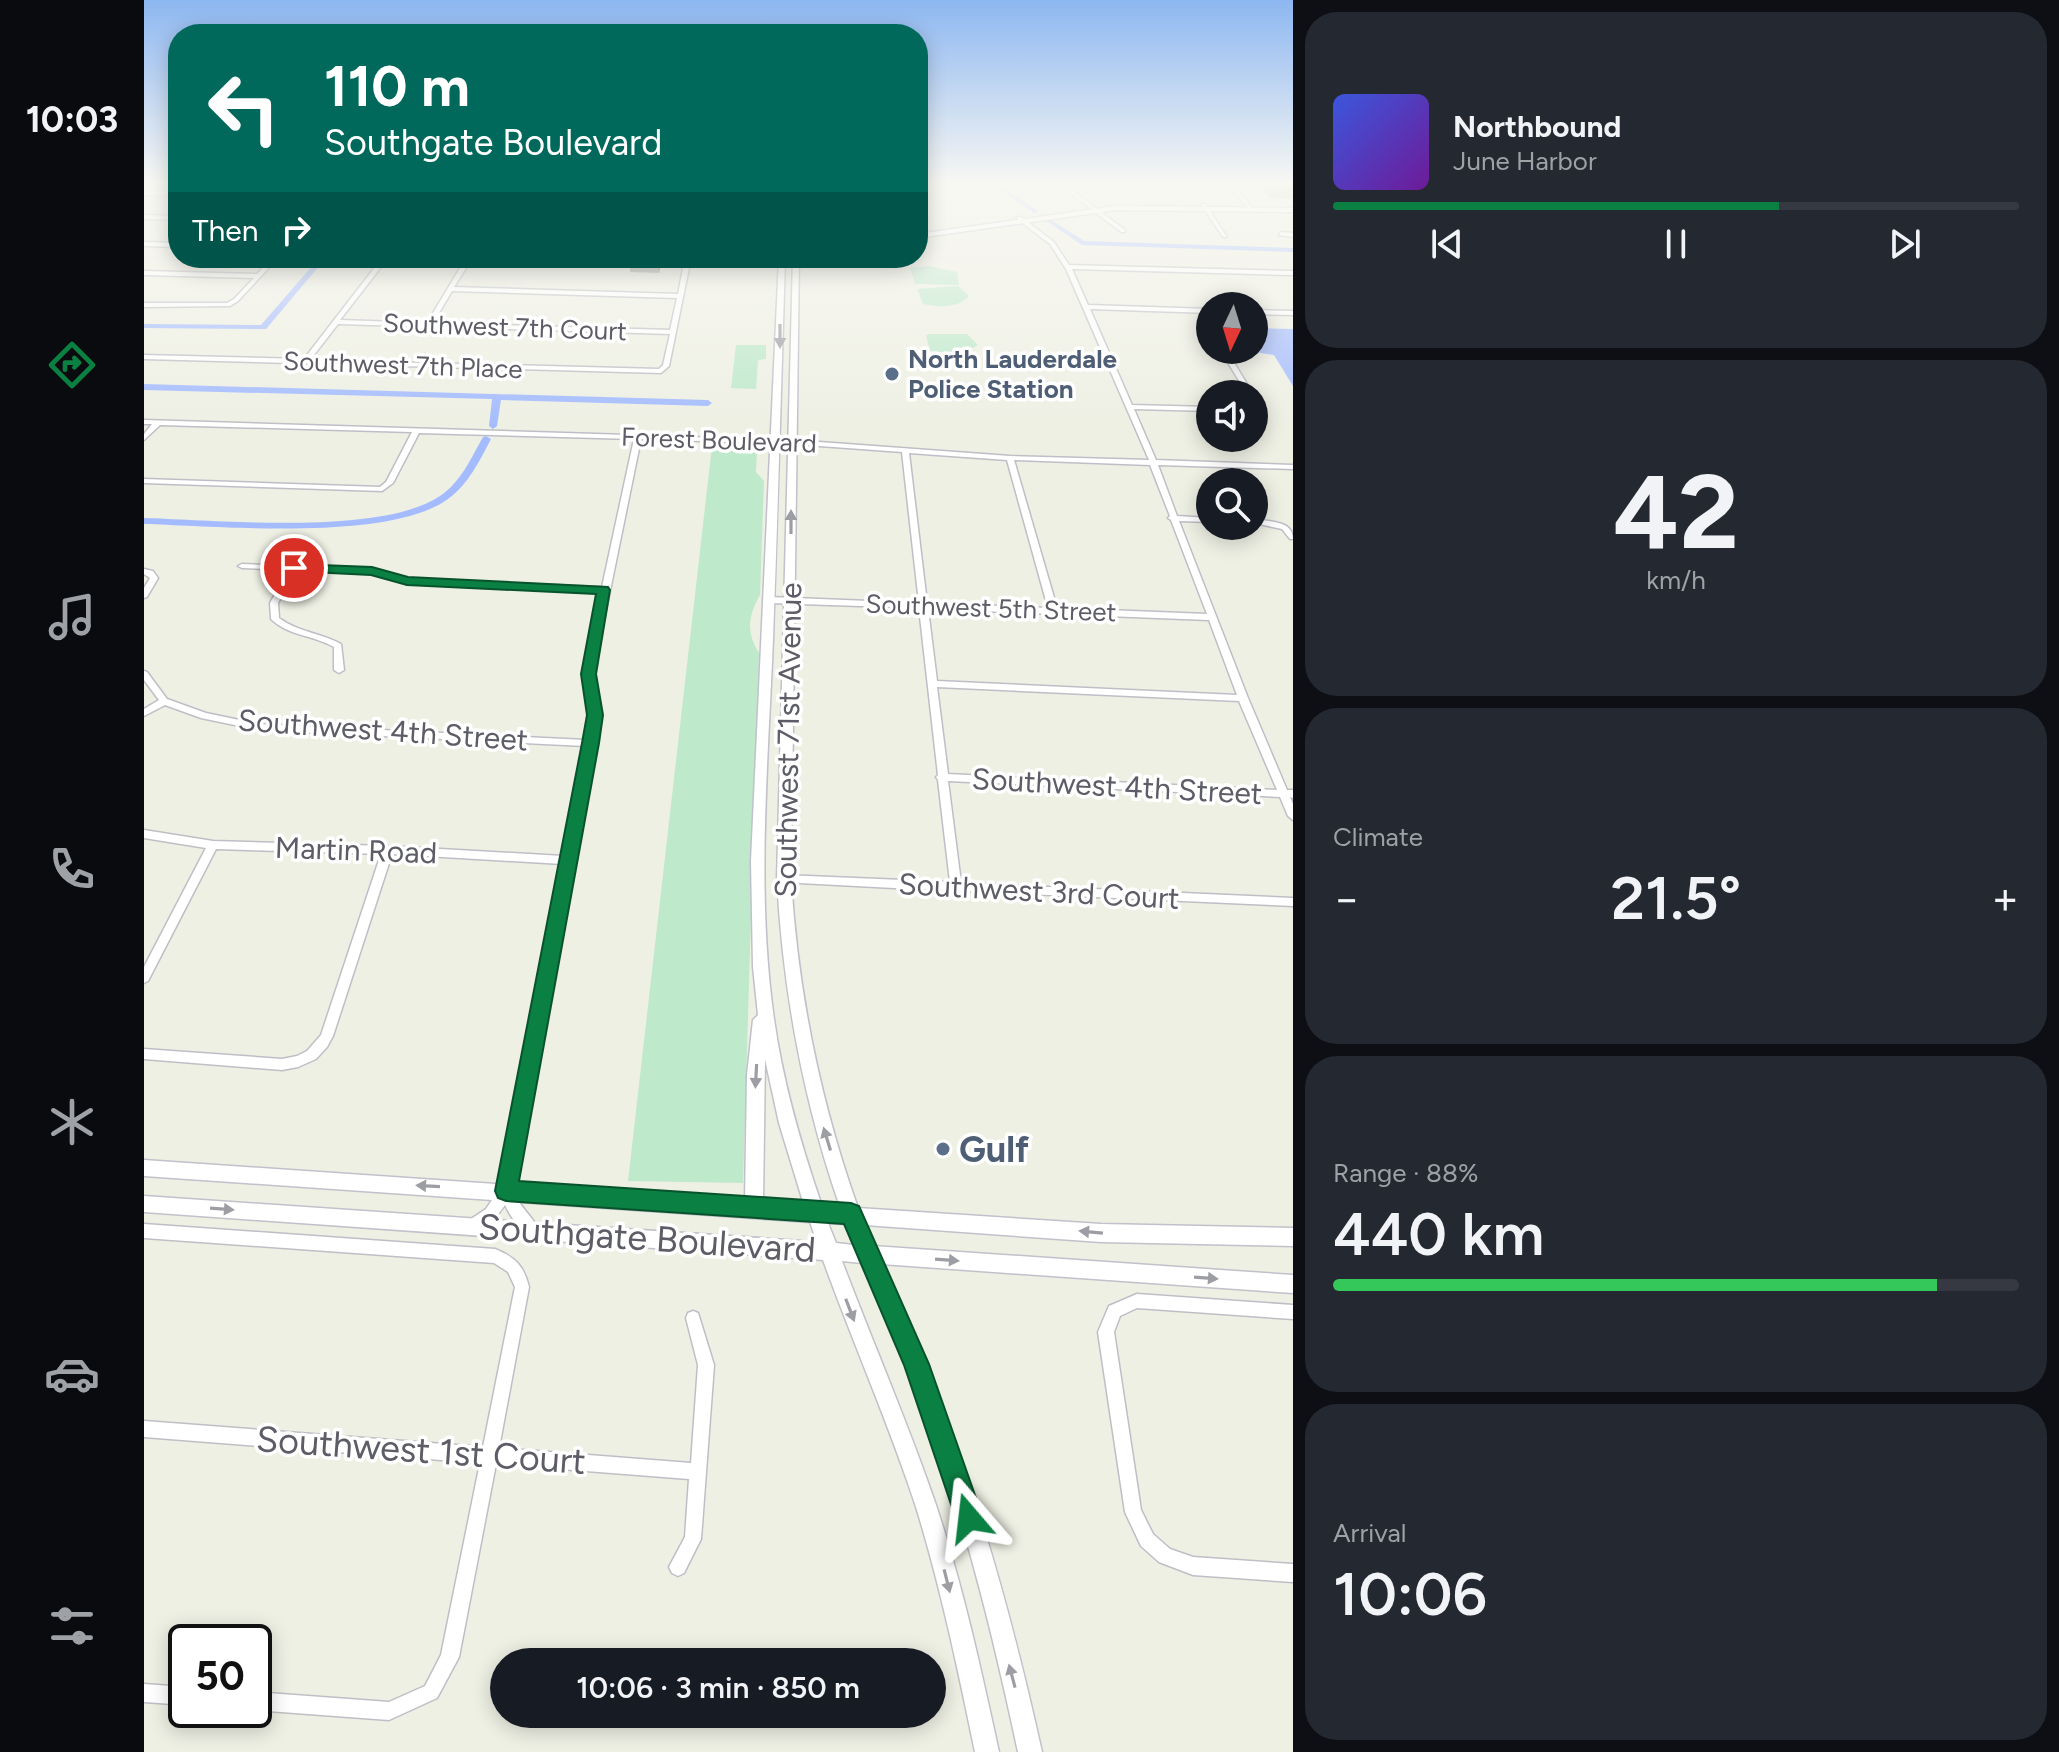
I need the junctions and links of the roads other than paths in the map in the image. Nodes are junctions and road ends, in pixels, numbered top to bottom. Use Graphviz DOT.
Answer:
graph roads {
  1 [pos="1066,264"];
  2 [pos="1068,267"];
  3 [pos="266,268"];
  4 [pos="378,268"];
  5 [pos="463,268"];
  6 [pos="686,268"];
  7 [pos="782,268"];
  8 [pos="796,268"];
  9 [pos="144,273"];
  10 [pos="1293,273"];
  11 [pos="258,276"];
  12 [pos="450,289"];
  13 [pos="681,296"];
  14 [pos="144,305"];
  15 [pos="1086,307"];
  16 [pos="1196,311"];
  17 [pos="1268,312"];
  18 [pos="1293,313"];
  19 [pos="338,322"];
  20 [pos="429,325"];
  21 [pos="673,332"];
  22 [pos="144,357"];
  23 [pos="306,361"];
  24 [pos="1130,407"];
  25 [pos="1196,409"];
  26 [pos="144,422"];
  27 [pos="158,422"];
  28 [pos="417,430"];
  29 [pos="638,437"];
  30 [pos="144,438"];
  31 [pos="774,442"];
  32 [pos="792,442"];
  33 [pos="905,450"];
  34 [pos="1010,458"];
  35 [pos="1153,462"];
  36 [pos="1293,467"];
  37 [pos="144,481"];
  38 [pos="1172,518"];
  39 [pos="1196,519"];
  40 [pos="1268,524"];
  41 [pos="1293,537"];
  42 [pos="242,566"];
  43 [pos="294,568"];
  44 [pos="147,572"];
  45 [pos="603,590"];
  46 [pos="144,595"];
  47 [pos="770,600"];
  48 [pos="791,600"];
  49 [pos="922,606"];
  50 [pos="1053,611"];
  51 [pos="1211,617"];
  52 [pos="339,670"];
  53 [pos="144,674"];
  54 [pos="931,684"];
  55 [pos="1243,698"];
  56 [pos="164,701"];
  57 [pos="144,713"];
  58 [pos="590,743"];
  59 [pos="941,777"];
  60 [pos="1288,794"];
  61 [pos="1293,816"];
  62 [pos="144,834"];
  63 [pos="213,845"];
  64 [pos="388,850"];
  65 [pos="568,860"];
  66 [pos="784,879"];
  67 [pos="956,889"];
  68 [pos="1293,902"];
  69 [pos="759,934"];
  70 [pos="789,961"];
  71 [pos="144,978"];
  72 [pos="763,998"];
  73 [pos="144,1054"];
  74 [pos="144,1168"];
  75 [pos="506,1191"];
  76 [pos="144,1204"];
  77 [pos="754,1207"];
  78 [pos="813,1211"];
  79 [pos="851,1214"];
  80 [pos="473,1226"];
  81 [pos="532,1230"];
  82 [pos="144,1231"];
  83 [pos="1293,1237"];
  84 [pos="828,1250"];
  85 [pos="869,1254"];
  86 [pos="1293,1284"];
  87 [pos="1293,1312"];
  88 [pos="693,1318"];
  89 [pos="144,1429"];
  90 [pos="489,1455"];
  91 [pos="698,1472"];
  92 [pos="678,1567"];
  93 [pos="1293,1573"];
  94 [pos="144,1693"];
  95 [pos="168,1695"];
  96 [pos="272,1702"];
  97 [pos="987,1752"];
  98 [pos="1030,1752"];
  1 -- 2 [label="street"];
  2 -- 10 [label="street"];
  2 -- 15 [label="street"];
  3 -- 11 [label="street"];
  4 -- 19 [label="street"];
  5 -- 12 [label="street"];
  6 -- 13 [label="street"];
  7 -- 31 [label="main road, Southwest 71st Avenue, one-way"];
  8 -- 32 [label="main road, Southwest 71st Avenue"];
  9 -- 11 [label="street"];
  11 -- 14 [label="street"];
  12 -- 13 [label="street"];
  12 -- 20 [label="street"];
  13 -- 21 [label="street"];
  15 -- 16 [label="street"];
  15 -- 24 [label="street"];
  17 -- 18 [label="street"];
  19 -- 20 [label="street, Southwest 7th Court"];
  19 -- 23 [label="street"];
  20 -- 21 [label="street, Southwest 7th Court"];
  21 -- 23 [label="street, Southwest 7th Place"];
  22 -- 23 [label="street, Southwest 7th Place"];
  24 -- 25 [label="street"];
  24 -- 35 [label="street"];
  26 -- 27 [label="street, Forest Boulevard"];
  27 -- 28 [label="street, Forest Boulevard"];
  27 -- 30 [label="street"];
  28 -- 29 [label="street, Forest Boulevard"];
  28 -- 37 [label="street"];
  29 -- 31 [label="street, Forest Boulevard"];
  29 -- 45 [label="street"];
  31 -- 32 [label="street, Forest Boulevard"];
  31 -- 47 [label="main road, Southwest 71st Avenue"];
  32 -- 33 [label="street, Forest Boulevard"];
  48 -- 32 [label="main road, Southwest 71st Avenue, one-way"];
  33 -- 34 [label="street, Forest Boulevard"];
  33 -- 49 [label="street"];
  34 -- 35 [label="street, Forest Boulevard"];
  34 -- 50 [label="street"];
  35 -- 36 [label="street, Forest Boulevard"];
  35 -- 38 [label="street"];
  38 -- 39 [label="street"];
  38 -- 51 [label="street"];
  40 -- 41 [label="street"];
  42 -- 43 [label="street"];
  43 -- 45 [label="street"];
  43 -- 52 [label="street"];
  44 -- 46 [label="street"];
  45 -- 58 [label="street"];
  47 -- 48 [label="street, Southwest 5th Street"];
  47 -- 69 [label="main road, Southwest 71st Avenue"];
  48 -- 49 [label="street, Southwest 5th Street"];
  48 -- 66 [label="main road, Southwest 71st Avenue"];
  49 -- 50 [label="street, Southwest 5th Street"];
  49 -- 54 [label="street"];
  50 -- 51 [label="street, Southwest 5th Street"];
  51 -- 55 [label="street"];
  53 -- 56 [label="street"];
  54 -- 55 [label="street"];
  54 -- 59 [label="street"];
  55 -- 60 [label="street"];
  56 -- 57 [label="street"];
  56 -- 58 [label="street, Southwest 4th Street"];
  58 -- 65 [label="street"];
  59 -- 60 [label="street, Southwest 4th Street"];
  59 -- 67 [label="street"];
  60 -- 61 [label="street"];
  62 -- 63 [label="street, Martin Road"];
  63 -- 64 [label="street, Martin Road"];
  63 -- 71 [label="street"];
  64 -- 65 [label="street, Martin Road"];
  64 -- 73 [label="street"];
  65 -- 75 [label="street"];
  66 -- 67 [label="street, Southwest 3rd Court"];
  66 -- 70 [label="main road, Southwest 71st Avenue"];
  67 -- 68 [label="street, Southwest 3rd Court"];
  69 -- 70 [label="main road"];
  69 -- 72 [label="main road, Southwest 71st Avenue"];
  79 -- 70 [label="main road, Southwest 71st Avenue, one-way"];
  72 -- 77 [label="main road, one-way"];
  72 -- 78 [label="main road, Southwest 71st Avenue"];
  75 -- 74 [label="main road, Southgate Boulevard, one-way"];
  75 -- 77 [label="main road, Southgate Boulevard"];
  75 -- 80 [label="street"];
  75 -- 81 [label="street"];
  76 -- 80 [label="main road, Southgate Boulevard, one-way"];
  77 -- 78 [label="main road, Southgate Boulevard"];
  78 -- 79 [label="main road, Southgate Boulevard"];
  78 -- 84 [label="main road, Southwest 71st Avenue"];
  83 -- 79 [label="main road, Southgate Boulevard, one-way"];
  79 -- 85 [label="main road, Southwest 71st Avenue"];
  80 -- 81 [label="main road, Southgate Boulevard"];
  81 -- 84 [label="main road, Southgate Boulevard"];
  82 -- 90 [label="street"];
  84 -- 85 [label="main road, Southgate Boulevard"];
  84 -- 97 [label="main road, Southwest 71st Avenue, one-way"];
  85 -- 86 [label="main road, Southgate Boulevard, one-way"];
  98 -- 85 [label="main road, Southwest 71st Avenue, one-way"];
  87 -- 93 [label="street"];
  88 -- 91 [label="street"];
  89 -- 90 [label="street, Southwest 1st Court"];
  90 -- 91 [label="street, Southwest 1st Court"];
  90 -- 96 [label="street"];
  91 -- 92 [label="street"];
  94 -- 95 [label="street"];
}
